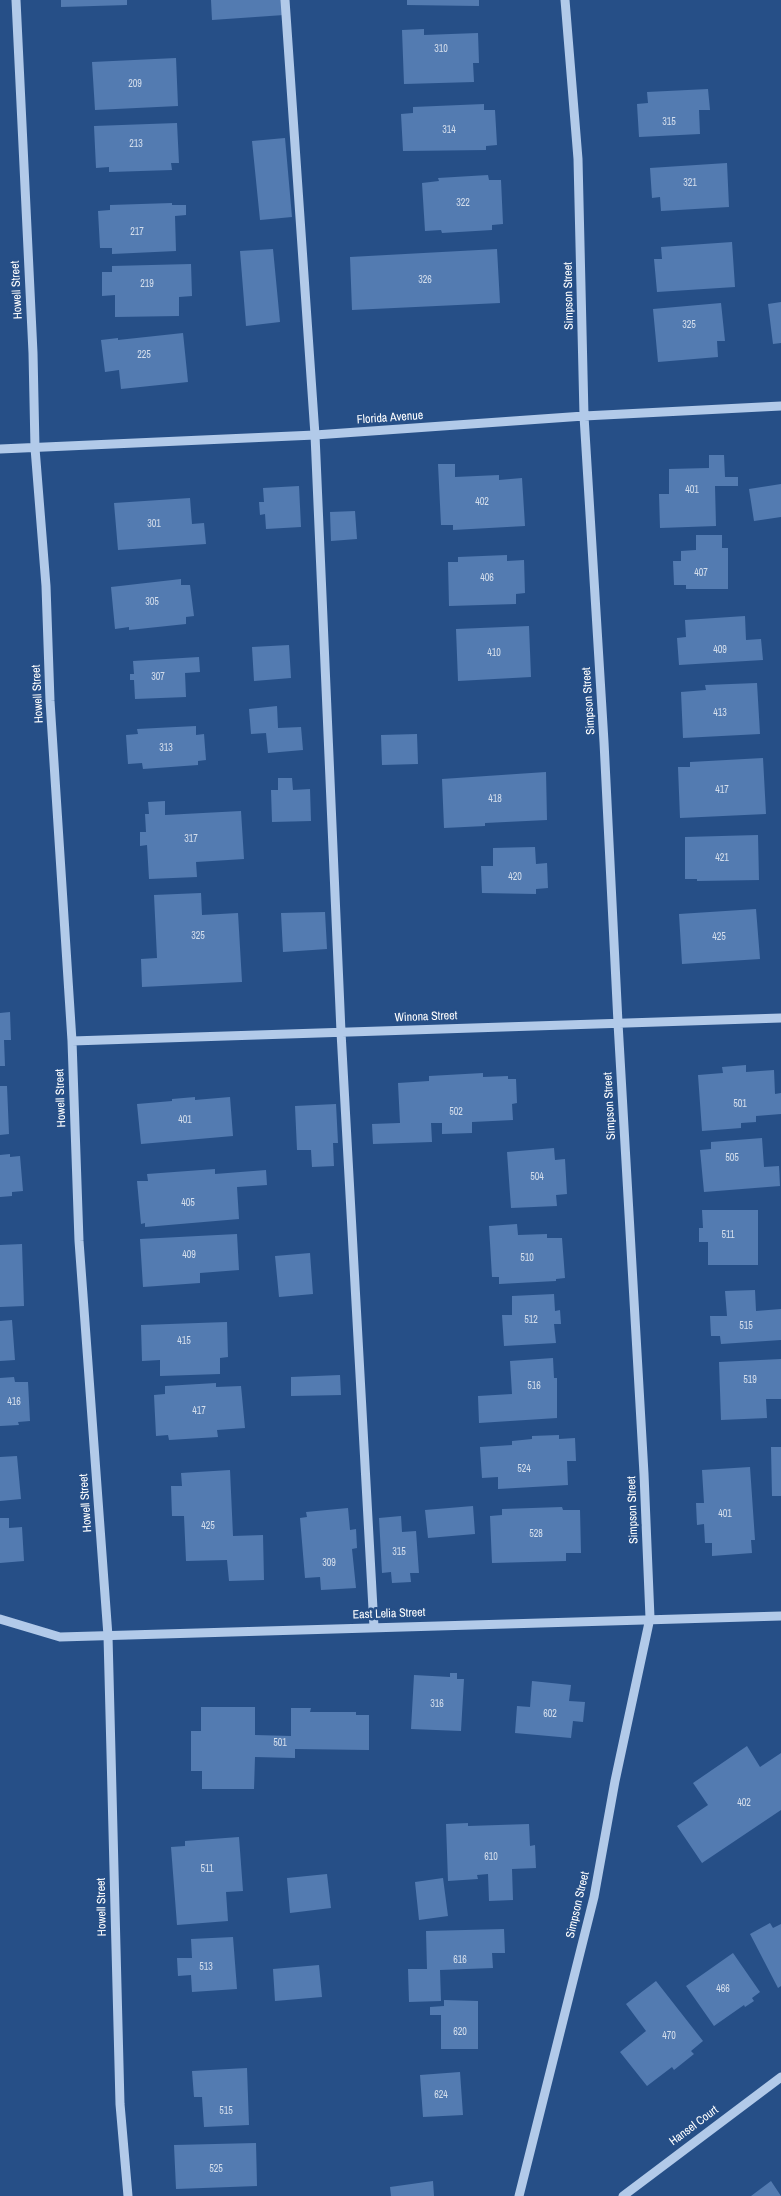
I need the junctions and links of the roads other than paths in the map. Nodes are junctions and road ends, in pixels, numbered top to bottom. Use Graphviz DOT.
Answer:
graph roads {
  1 [pos="16,0"];
  2 [pos="285,0"];
  3 [pos="564,0"];
  4 [pos="781,406"];
  5 [pos="584,416"];
  6 [pos="315,435"];
  7 [pos="35,448"];
  8 [pos="0,449"];
  9 [pos="781,1018"];
  10 [pos="618,1023"];
  11 [pos="341,1032"];
  12 [pos="72,1041"];
  13 [pos="781,1616"];
  14 [pos="650,1618"];
  15 [pos="0,1619"];
  16 [pos="374,1628"];
  17 [pos="108,1636"];
  18 [pos="781,2077"];
  19 [pos="128,2196"];
  20 [pos="518,2196"];
  21 [pos="623,2196"];
  1 -- 7 [label="street, Howell Street"];
  2 -- 6 [label="street"];
  3 -- 5 [label="street, Simpson Street"];
  4 -- 5 [label="street, Florida Avenue"];
  5 -- 6 [label="street, Florida Avenue"];
  5 -- 10 [label="street, Simpson Street"];
  6 -- 7 [label="street, Florida Avenue"];
  6 -- 11 [label="street"];
  7 -- 8 [label="street, Florida Avenue"];
  7 -- 12 [label="street, Howell Street"];
  9 -- 10 [label="street, Winona Street"];
  10 -- 11 [label="street, Winona Street"];
  10 -- 14 [label="street, Simpson Street"];
  11 -- 12 [label="street, Winona Street"];
  11 -- 16 [label="street"];
  12 -- 17 [label="street, Howell Street"];
  13 -- 14 [label="street, East Lelia Street"];
  14 -- 16 [label="street, East Lelia Street"];
  14 -- 20 [label="street, Simpson Street"];
  15 -- 17 [label="street, East Lelia Street"];
  16 -- 17 [label="street, East Lelia Street"];
  17 -- 19 [label="street, Howell Street"];
  18 -- 21 [label="street, Hansel Court"];
}
